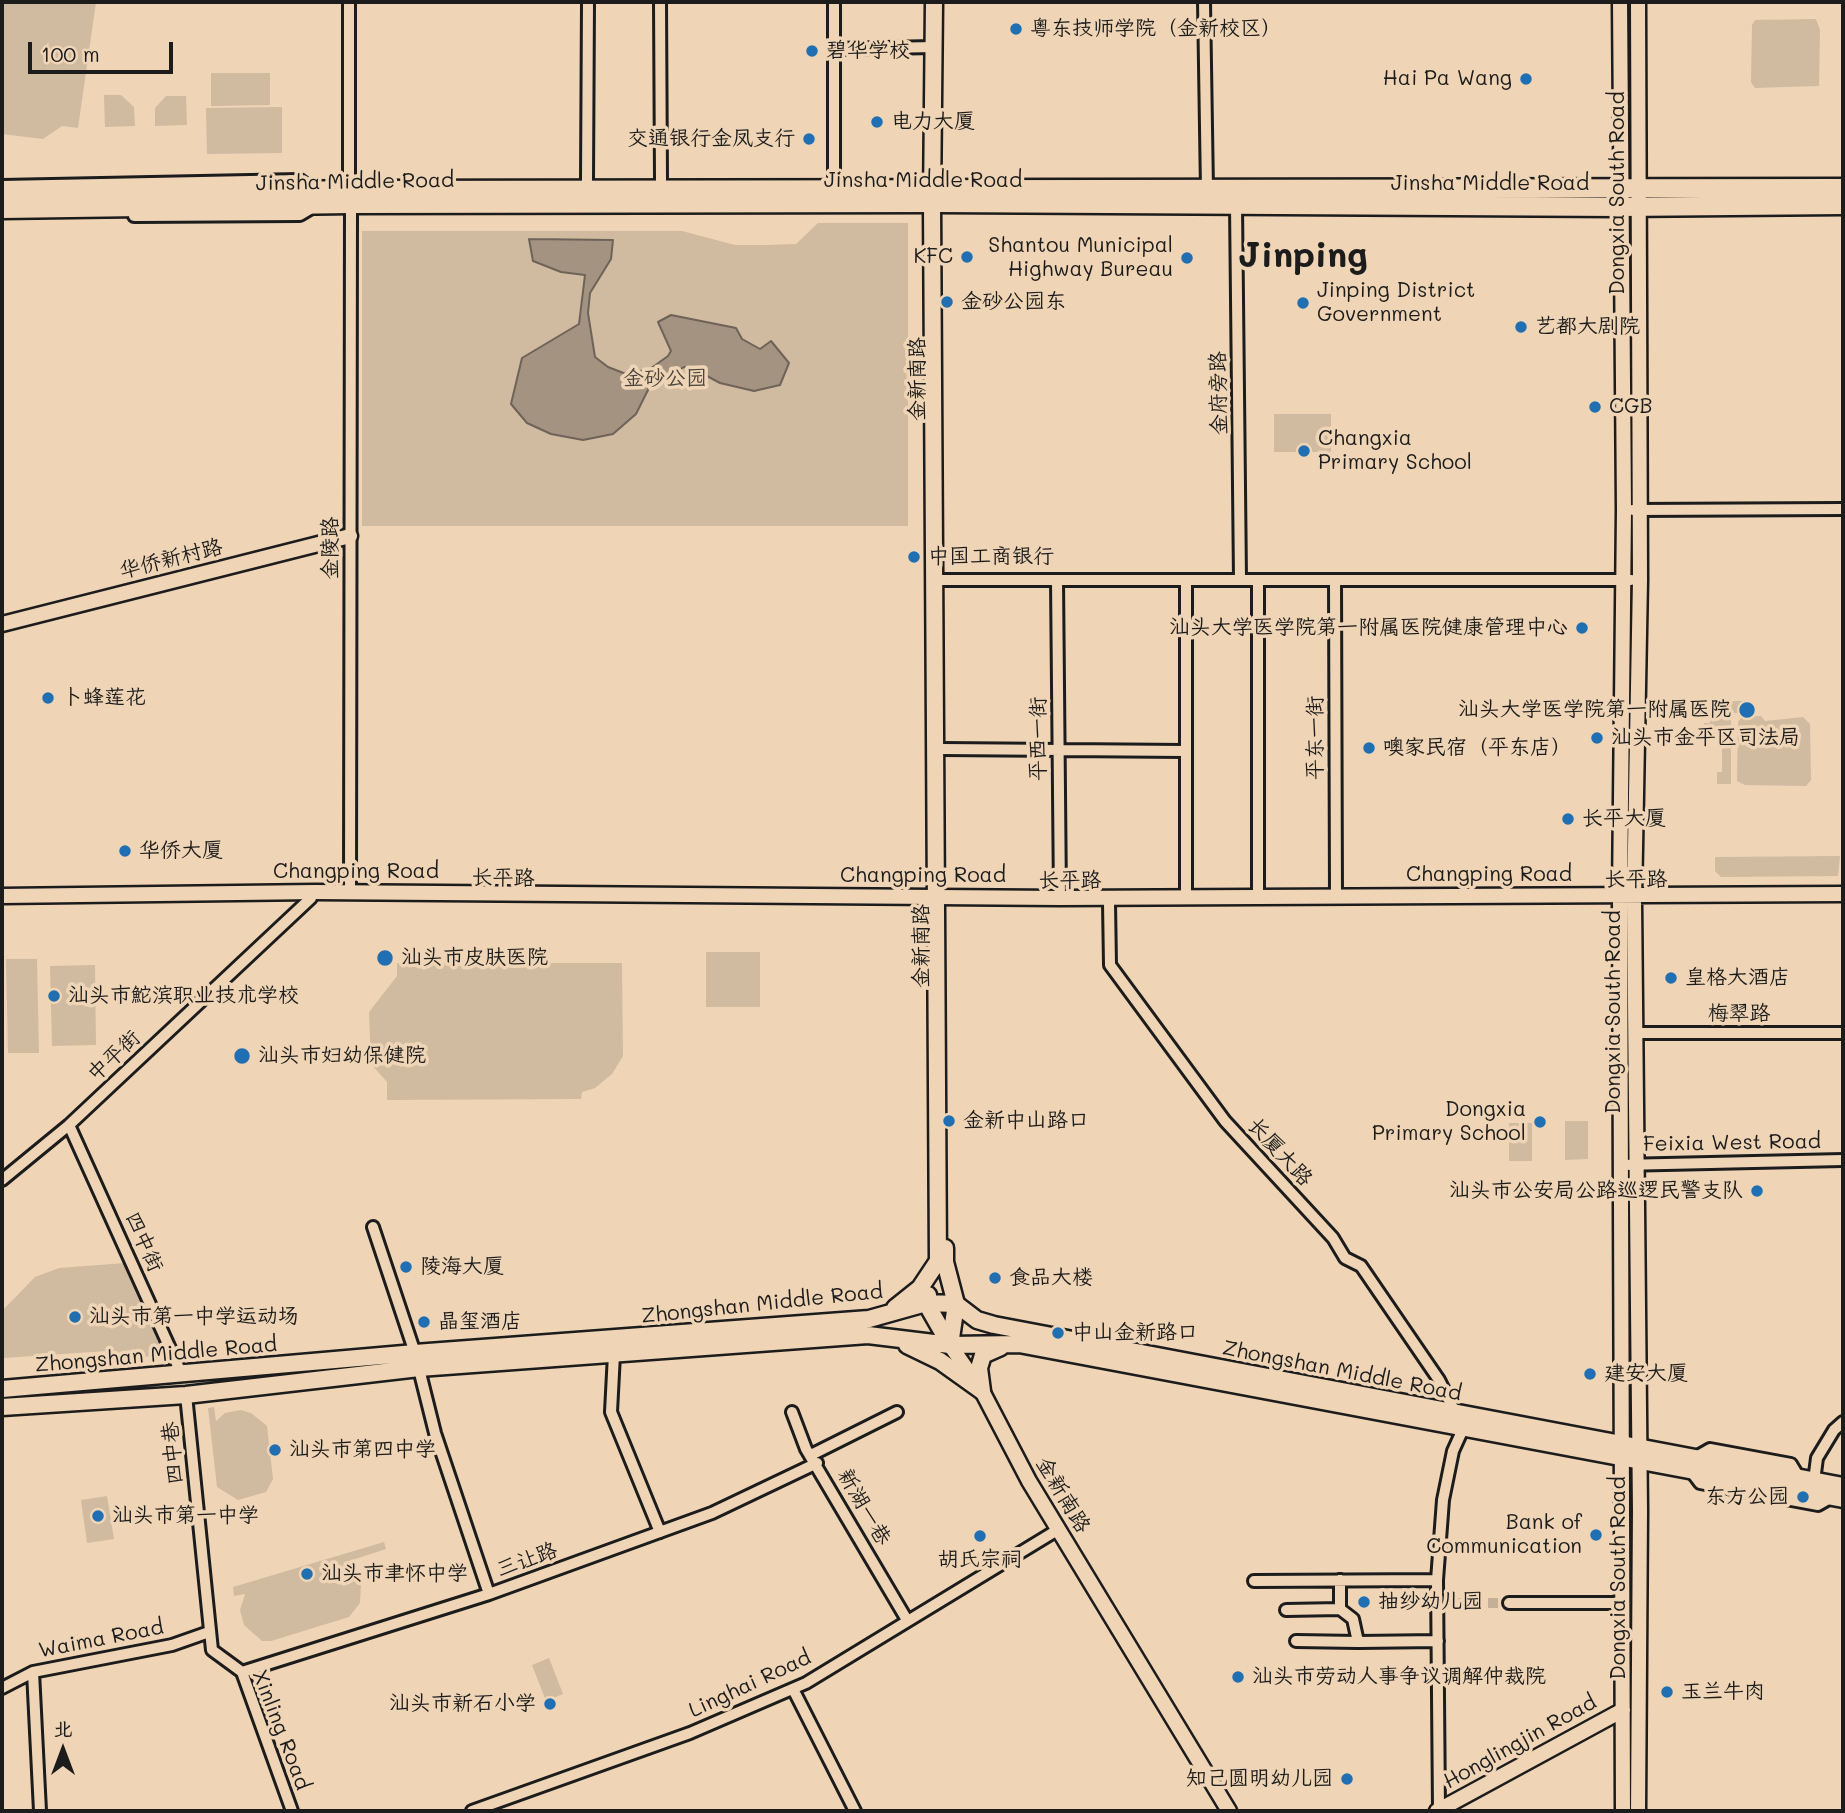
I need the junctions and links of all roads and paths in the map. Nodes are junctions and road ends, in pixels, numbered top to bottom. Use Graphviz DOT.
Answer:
graph roads {
  1 [pos="349,2"];
  2 [pos="588,2"];
  3 [pos="660,2"];
  4 [pos="834,2"];
  5 [pos="937,2"];
  6 [pos="1204,2"];
  7 [pos="1620,2"];
  8 [pos="1638,2"];
  9 [pos="934,47"];
  10 [pos="835,49"];
  11 [pos="587,180"];
  12 [pos="661,180"];
  13 [pos="834,181"];
  14 [pos="2,186"];
  15 [pos="1843,188"];
  16 [pos="1207,190"];
  17 [pos="2,196"];
  18 [pos="935,196"];
  19 [pos="350,197"];
  20 [pos="316,198"];
  21 [pos="1630,199"];
  22 [pos="128,202"];
  23 [pos="1236,205"];
  24 [pos="1843,205"];
  25 [pos="2,209"];
  26 [pos="2,216"];
  27 [pos="1843,509"];
  28 [pos="1623,510"];
  29 [pos="1640,510"];
  30 [pos="350,536"];
  31 [pos="940,580"];
  32 [pos="1057,580"];
  33 [pos="1186,580"];
  34 [pos="1240,580"];
  35 [pos="1258,580"];
  36 [pos="1335,580"];
  37 [pos="1640,580"];
  38 [pos="1623,581"];
  39 [pos="2,624"];
  40 [pos="941,749"];
  41 [pos="1058,750"];
  42 [pos="1185,751"];
  43 [pos="350,892"];
  44 [pos="1843,894"];
  45 [pos="1186,897"];
  46 [pos="1258,897"];
  47 [pos="1336,897"];
  48 [pos="311,898"];
  49 [pos="1060,898"];
  50 [pos="1627,898"];
  51 [pos="2,899"];
  52 [pos="939,900"];
  53 [pos="1843,900"];
  54 [pos="1110,902"];
  55 [pos="1635,1033"];
  56 [pos="1843,1033"];
  57 [pos="69,1125"];
  58 [pos="1843,1160"];
  59 [pos="1636,1164"];
  60 [pos="1621,1165"];
  61 [pos="2,1180"];
  62 [pos="373,1227"];
  63 [pos="941,1262"];
  64 [pos="926,1303"];
  65 [pos="956,1304"];
  66 [pos="994,1325"];
  67 [pos="868,1327"];
  68 [pos="1019,1344"];
  69 [pos="950,1345"];
  70 [pos="614,1354"];
  71 [pos="417,1360"];
  72 [pos="181,1375"];
  73 [pos="2,1389"];
  74 [pos="982,1391"];
  75 [pos="186,1395"];
  76 [pos="2,1407"];
  77 [pos="792,1412"];
  78 [pos="897,1412"];
  79 [pos="1460,1422"];
  80 [pos="1843,1422"];
  81 [pos="1621,1451"];
  82 [pos="1639,1455"];
  83 [pos="814,1459"];
  84 [pos="1693,1464"];
  85 [pos="1843,1474"];
  86 [pos="1827,1488"];
  87 [pos="1059,1529"];
  88 [pos="660,1532"];
  89 [pos="1340,1580"];
  90 [pos="1437,1580"];
  91 [pos="1254,1581"];
  92 [pos="489,1594"];
  93 [pos="1509,1603"];
  94 [pos="1623,1603"];
  95 [pos="1340,1609"];
  96 [pos="1286,1610"];
  97 [pos="907,1620"];
  98 [pos="209,1632"];
  99 [pos="1438,1641"];
  100 [pos="1296,1642"];
  101 [pos="1358,1642"];
  102 [pos="33,1672"];
  103 [pos="242,1672"];
  104 [pos="2,1688"];
  105 [pos="793,1689"];
  106 [pos="1623,1710"];
  107 [pos="1455,1807"];
  108 [pos="40,1811"];
  109 [pos="292,1811"];
  110 [pos="472,1811"];
  111 [pos="855,1811"];
  112 [pos="1229,1811"];
  113 [pos="1438,1811"];
  114 [pos="1623,1811"];
  115 [pos="1639,1811"];
  1 -- 19 [label="street, 金陵路"];
  2 -- 11 [label="street"];
  3 -- 12 [label="street"];
  4 -- 10 [label="street"];
  5 -- 9 [label="main road, 金新南路"];
  5 -- 18 [label="main road, 金新南路"];
  6 -- 16 [label="street"];
  7 -- 21 [label="street"];
  8 -- 21 [label="street, Dongxia South Road"];
  9 -- 10 [label="street"];
  9 -- 18 [label="main road, 金新南路"];
  10 -- 13 [label="street"];
  14 -- 20 [label="street"];
  15 -- 21 [label="main road, Jinsha Middle Road"];
  16 -- 18 [label="main road, Jinsha Middle Road"];
  16 -- 21 [label="main road, Jinsha Middle Road"];
  17 -- 22 [label="main road, Jinsha Middle Road"];
  18 -- 19 [label="main road, Jinsha Middle Road"];
  18 -- 23 [label="main road, Jinsha Middle Road"];
  18 -- 31 [label="main road, 金新南路"];
  18 -- 52 [label="main road, 金新南路"];
  19 -- 20 [label="main road, Jinsha Middle Road"];
  19 -- 30 [label="street, 金陵路"];
  20 -- 22 [label="main road, Jinsha Middle Road"];
  20 -- 26 [label="street"];
  21 -- 23 [label="main road, Jinsha Middle Road"];
  21 -- 24 [label="main road, Jinsha Middle Road"];
  21 -- 28 [label="street, Dongxia South Road"];
  21 -- 29 [label="street, Dongxia South Road"];
  22 -- 25 [label="main road, Jinsha Middle Road"];
  23 -- 34 [label="street, 金府旁路"];
  27 -- 29 [label="street"];
  28 -- 29 [label="street"];
  28 -- 38 [label="street, Dongxia South Road"];
  29 -- 37 [label="street, Dongxia South Road"];
  30 -- 39 [label="street, 华侨新村路"];
  30 -- 43 [label="street, 金陵路"];
  31 -- 32 [label="street"];
  31 -- 40 [label="main road, 金新南路"];
  32 -- 33 [label="street"];
  32 -- 41 [label="street, 平西一街"];
  33 -- 34 [label="street"];
  33 -- 42 [label="street"];
  34 -- 35 [label="street"];
  35 -- 36 [label="street"];
  35 -- 46 [label="street"];
  36 -- 38 [label="street"];
  36 -- 47 [label="street, 平东一街"];
  37 -- 38 [label="street"];
  37 -- 50 [label="street, Dongxia South Road"];
  38 -- 50 [label="street, Dongxia South Road"];
  40 -- 41 [label="street"];
  40 -- 52 [label="main road, 金新南路"];
  41 -- 42 [label="street"];
  41 -- 49 [label="street, 平西一街"];
  42 -- 45 [label="street"];
  43 -- 51 [label="street, Changping Road"];
  43 -- 52 [label="street, Changping Road"];
  44 -- 50 [label="street, Changping Road"];
  45 -- 46 [label="street, Changping Road"];
  45 -- 49 [label="street, Changping Road"];
  46 -- 47 [label="street, Changping Road"];
  47 -- 50 [label="street, Changping Road"];
  48 -- 51 [label="street, 长平路"];
  48 -- 52 [label="street, 长平路"];
  48 -- 57 [label="street, 中平街"];
  49 -- 52 [label="street, Changping Road"];
  50 -- 53 [label="street, 长平路"];
  50 -- 54 [label="street, 长平路"];
  50 -- 55 [label="street, Dongxia South Road"];
  50 -- 60 [label="street, Dongxia South Road"];
  52 -- 54 [label="street, 长平路"];
  52 -- 63 [label="main road, 金新南路"];
  54 -- 79 [label="street, 长厦大路"];
  55 -- 56 [label="street, 梅翠路"];
  55 -- 59 [label="street, Dongxia South Road"];
  57 -- 61 [label="street, 中平街"];
  57 -- 72 [label="street, 四中街"];
  58 -- 59 [label="street, Feixia West Road"];
  59 -- 60 [label="street, Feixia West Road"];
  59 -- 82 [label="street, Dongxia South Road"];
  60 -- 81 [label="street, Dongxia South Road"];
  62 -- 71 [label="street"];
  63 -- 64 [label="main road"];
  63 -- 65 [label="main road, 金新南路"];
  63 -- 66 [label="main road"];
  63 -- 67 [label="main road"];
  64 -- 65 [label="main road, Zhongshan Middle Road"];
  64 -- 67 [label="main road, Zhongshan Middle Road"];
  64 -- 69 [label="main road"];
  65 -- 66 [label="main road, Zhongshan Middle Road"];
  65 -- 69 [label="main road, 金新南路"];
  66 -- 79 [label="main road, Zhongshan Middle Road"];
  67 -- 69 [label="main road, Zhongshan Middle Road"];
  67 -- 70 [label="main road, Zhongshan Middle Road"];
  67 -- 71 [label="main road, Zhongshan Middle Road"];
  67 -- 74 [label="main road"];
  68 -- 69 [label="main road, Zhongshan Middle Road"];
  68 -- 74 [label="main road"];
  68 -- 79 [label="main road, Zhongshan Middle Road"];
  69 -- 74 [label="street, 金新南路"];
  70 -- 71 [label="main road, Zhongshan Middle Road"];
  70 -- 88 [label="street"];
  71 -- 72 [label="main road, Zhongshan Middle Road"];
  71 -- 75 [label="main road, Zhongshan Middle Road"];
  71 -- 92 [label="street"];
  72 -- 73 [label="main road, Zhongshan Middle Road"];
  74 -- 87 [label="street, 金新南路"];
  75 -- 76 [label="main road, Zhongshan Middle Road"];
  75 -- 98 [label="street, 四中巷"];
  77 -- 83 [label="street, 新湖一巷"];
  78 -- 83 [label="street, 三让路"];
  79 -- 81 [label="main road, Zhongshan Middle Road"];
  79 -- 90 [label="street"];
  80 -- 86 [label="street"];
  81 -- 82 [label="main road, Zhongshan Middle Road"];
  81 -- 94 [label="street, Dongxia South Road"];
  82 -- 84 [label="main road, Zhongshan Middle Road"];
  82 -- 115 [label="street, Dongxia South Road"];
  83 -- 88 [label="street, 三让路"];
  83 -- 97 [label="street, 新湖一巷"];
  84 -- 86 [label="main road, Zhongshan Middle Road"];
  84 -- 86 [label="main road, Zhongshan Middle Road"];
  85 -- 86 [label="street"];
  87 -- 97 [label="street, Linghai Road"];
  87 -- 112 [label="street, 金新南路"];
  88 -- 92 [label="street, 三让路"];
  89 -- 90 [label="street"];
  89 -- 91 [label="street"];
  89 -- 95 [label="street"];
  90 -- 99 [label="street"];
  92 -- 103 [label="street, 三让路"];
  93 -- 94 [label="street"];
  94 -- 106 [label="street, Dongxia South Road"];
  95 -- 96 [label="street"];
  95 -- 101 [label="street"];
  97 -- 105 [label="street, Linghai Road"];
  98 -- 102 [label="street, Waima Road"];
  98 -- 103 [label="street, Xinling Road"];
  99 -- 101 [label="street"];
  99 -- 113 [label="street"];
  100 -- 101 [label="street"];
  102 -- 104 [label="street, Waima Road"];
  102 -- 108 [label="street"];
  103 -- 109 [label="street, Xinling Road"];
  105 -- 110 [label="street, Linghai Road"];
  105 -- 111 [label="street"];
  106 -- 107 [label="street, Honglingjin Road"];
  106 -- 114 [label="street, Dongxia South Road"];
  107 -- 113 [label="street, Honglingjin Road"];
}
